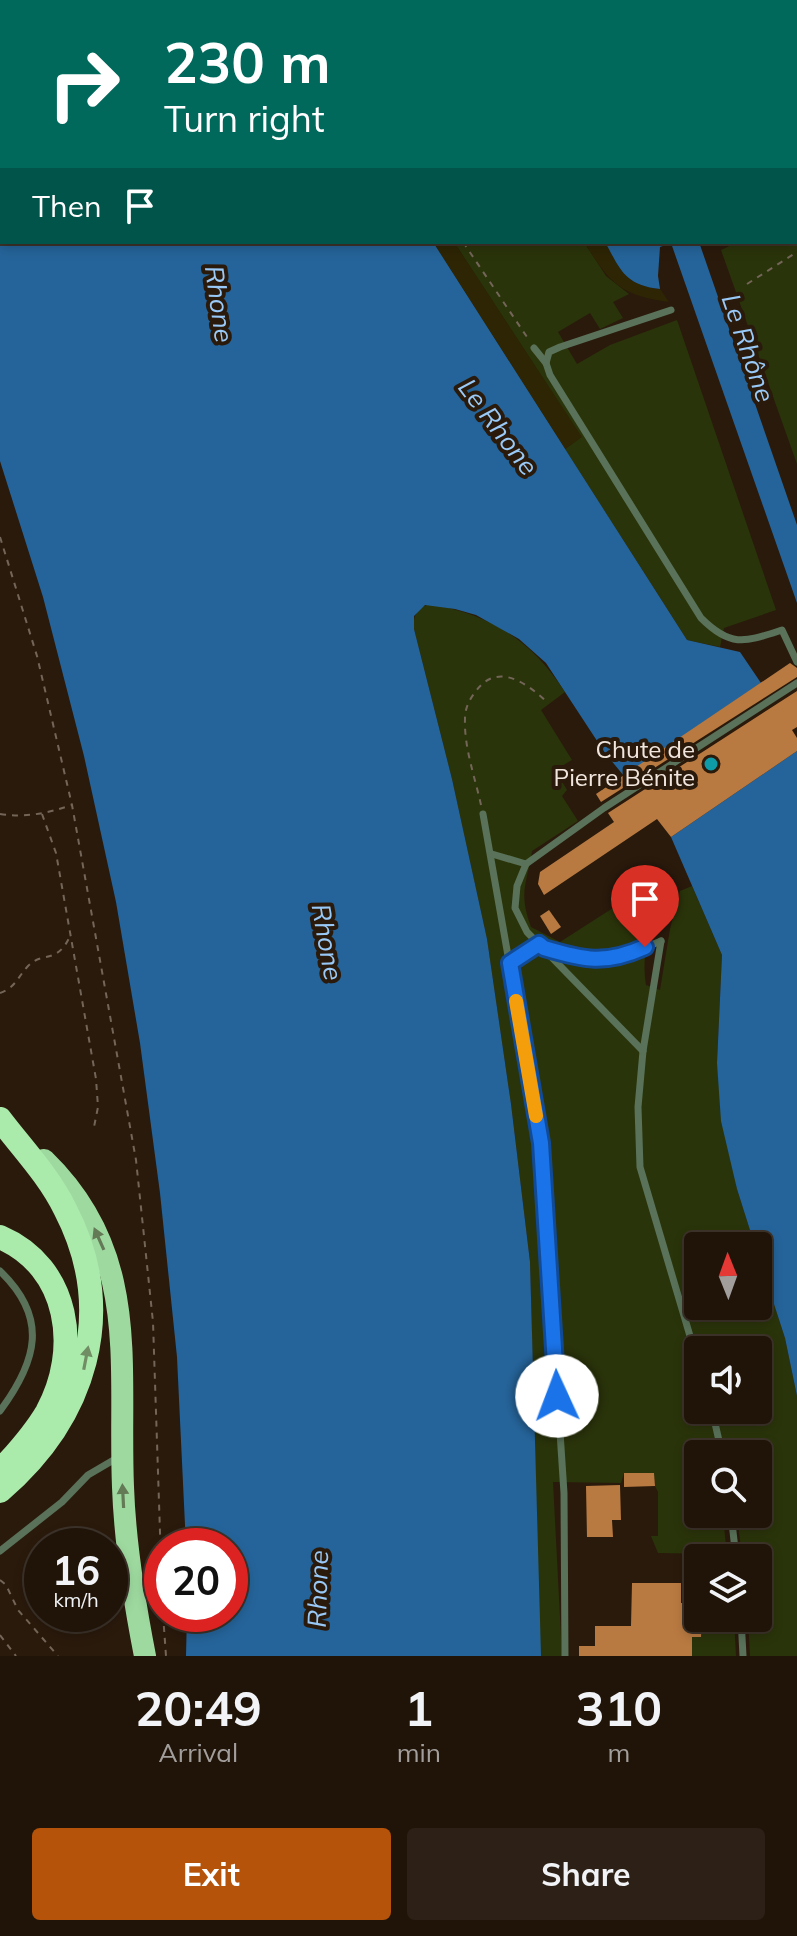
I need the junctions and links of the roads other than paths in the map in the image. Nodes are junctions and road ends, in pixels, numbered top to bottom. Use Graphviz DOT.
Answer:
graph roads {
  1 [pos="671,310"];
  2 [pos="534,348"];
  3 [pos="546,363"];
  4 [pos="797,662"];
  5 [pos="797,683"];
  6 [pos="483,814"];
  7 [pos="492,854"];
  8 [pos="526,864"];
  9 [pos="501,908"];
  10 [pos="515,908"];
  11 [pos="542,946"];
  12 [pos="510,963"];
  13 [pos="643,1051"];
  14 [pos="0,1118"];
  15 [pos="0,1237"];
  16 [pos="0,1271"];
  17 [pos="690,1336"];
  18 [pos="0,1411"];
  19 [pos="122,1455"];
  20 [pos="0,1471"];
  21 [pos="0,1491"];
  22 [pos="0,1551"];
  23 [pos="742,1632"];
  24 [pos="145,1656"];
  25 [pos="565,1656"];
  26 [pos="743,1656"];
  1 -- 3 [label="lane"];
  2 -- 3 [label="lane"];
  3 -- 4 [label="lane"];
  5 -- 8 [label="lane"];
  6 -- 7 [label="lane"];
  7 -- 8 [label="lane"];
  7 -- 9 [label="lane"];
  8 -- 10 [label="lane"];
  9 -- 10 [label="lane"];
  9 -- 12 [label="lane"];
  10 -- 11 [label="lane"];
  11 -- 12 [label="lane"];
  11 -- 13 [label="lane"];
  11 -- 13 [label="lane"];
  12 -- 25 [label="lane"];
  13 -- 17 [label="lane"];
  19 -- 14 [label="highway, one-way"];
  21 -- 14 [label="highway, one-way"];
  15 -- 20 [label="highway"];
  16 -- 18 [label="lane"];
  19 -- 22 [label="lane"];
  24 -- 19 [label="highway, one-way"];
  23 -- 26 [label="lane"];
}
